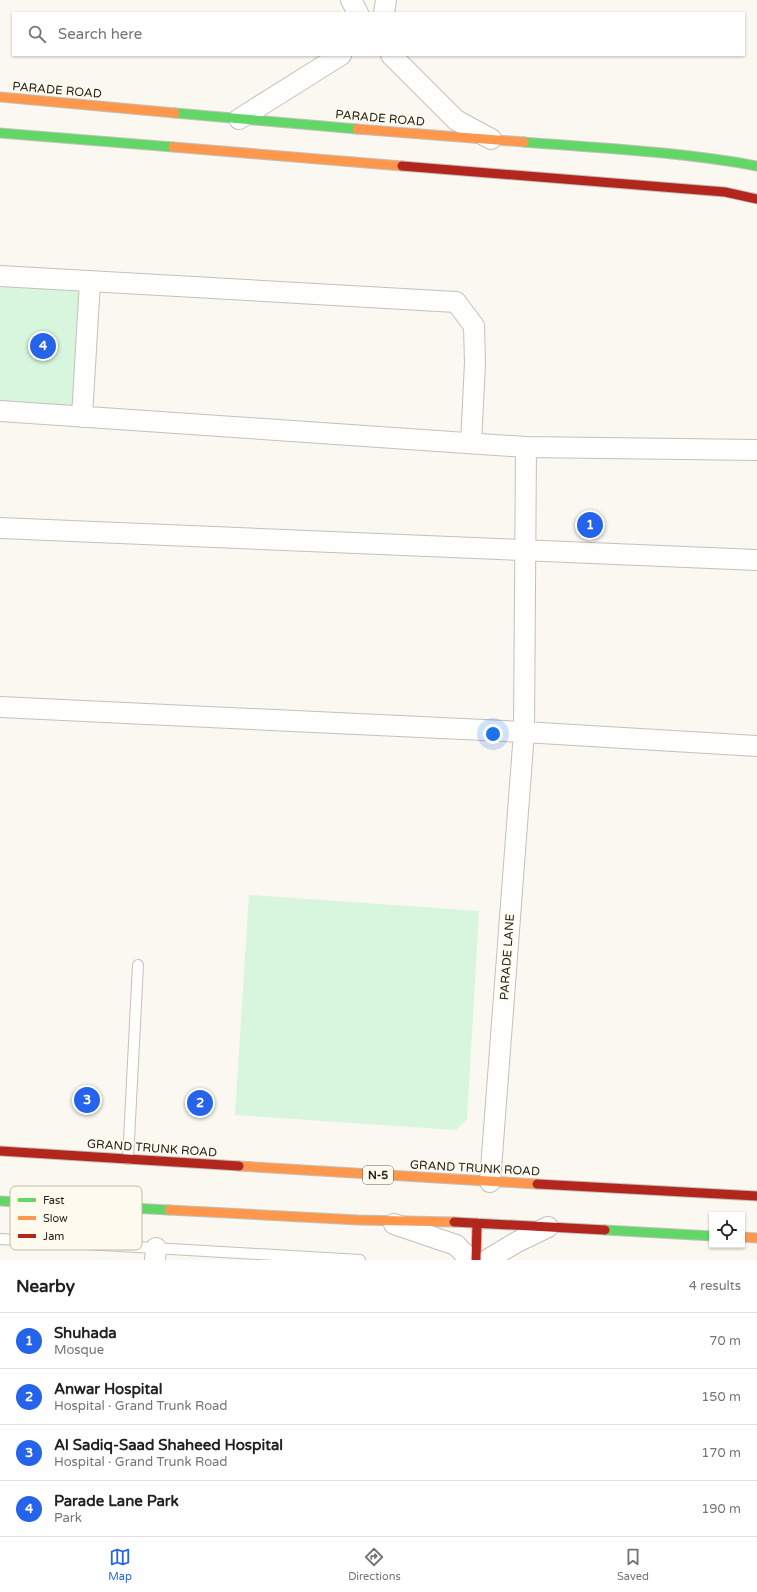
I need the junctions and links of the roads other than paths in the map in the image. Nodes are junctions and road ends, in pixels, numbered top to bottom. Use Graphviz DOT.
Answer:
graph roads {
  1 [pos="351,0"];
  2 [pos="386,0"];
  3 [pos="357,12"];
  4 [pos="384,12"];
  5 [pos="339,56"];
  6 [pos="392,56"];
  7 [pos="0,97"];
  8 [pos="239,119"];
  9 [pos="0,133"];
  10 [pos="492,139"];
  11 [pos="757,166"];
  12 [pos="757,199"];
  13 [pos="0,276"];
  14 [pos="90,281"];
  15 [pos="0,411"];
  16 [pos="82,417"];
  17 [pos="471,444"];
  18 [pos="756,446"];
  19 [pos="526,447"];
  20 [pos="0,528"];
  21 [pos="525,551"];
  22 [pos="757,560"];
  23 [pos="0,707"];
  24 [pos="524,732"];
  25 [pos="757,746"];
  26 [pos="138,965"];
  27 [pos="0,1151"];
  28 [pos="128,1159"];
  29 [pos="490,1182"];
  30 [pos="757,1196"];
  31 [pos="0,1201"];
  32 [pos="10,1202"];
  33 [pos="142,1208"];
  34 [pos="387,1221"];
  35 [pos="477,1223"];
  36 [pos="548,1227"];
  37 [pos="709,1236"];
  38 [pos="745,1237"];
  39 [pos="757,1238"];
  40 [pos="0,1239"];
  41 [pos="10,1240"];
  42 [pos="114,1250"];
  43 [pos="155,1254"];
  44 [pos="360,1260"];
  45 [pos="470,1260"];
  46 [pos="476,1260"];
  47 [pos="487,1260"];
  1 -- 3 [label="street"];
  2 -- 4 [label="street"];
  5 -- 8 [label="street"];
  6 -- 10 [label="street"];
  7 -- 8 [label="main road, PARADE ROAD"];
  8 -- 10 [label="main road, PARADE ROAD"];
  9 -- 12 [label="main road"];
  10 -- 11 [label="main road, PARADE ROAD"];
  13 -- 14 [label="street"];
  14 -- 16 [label="street"];
  14 -- 17 [label="street"];
  15 -- 16 [label="street"];
  16 -- 17 [label="street"];
  17 -- 19 [label="street"];
  18 -- 19 [label="street"];
  19 -- 21 [label="street, PARADE LANE"];
  20 -- 21 [label="street"];
  21 -- 22 [label="street"];
  21 -- 24 [label="street, PARADE LANE"];
  23 -- 24 [label="street"];
  24 -- 25 [label="street"];
  24 -- 29 [label="street, PARADE LANE"];
  26 -- 28 [label="lane"];
  27 -- 28 [label="main road, GRAND TRUNK ROAD / N-5"];
  28 -- 29 [label="main road, GRAND TRUNK ROAD / N-5"];
  29 -- 30 [label="main road, GRAND TRUNK ROAD / N-5"];
  31 -- 32 [label="main road"];
  33 -- 34 [label="main road"];
  34 -- 35 [label="main road"];
  34 -- 45 [label="street"];
  35 -- 36 [label="main road"];
  35 -- 46 [label="main road"];
  36 -- 37 [label="main road"];
  36 -- 47 [label="street"];
  38 -- 39 [label="main road"];
  40 -- 41 [label="lane"];
  42 -- 43 [label="lane"];
  43 -- 44 [label="lane"];
}
